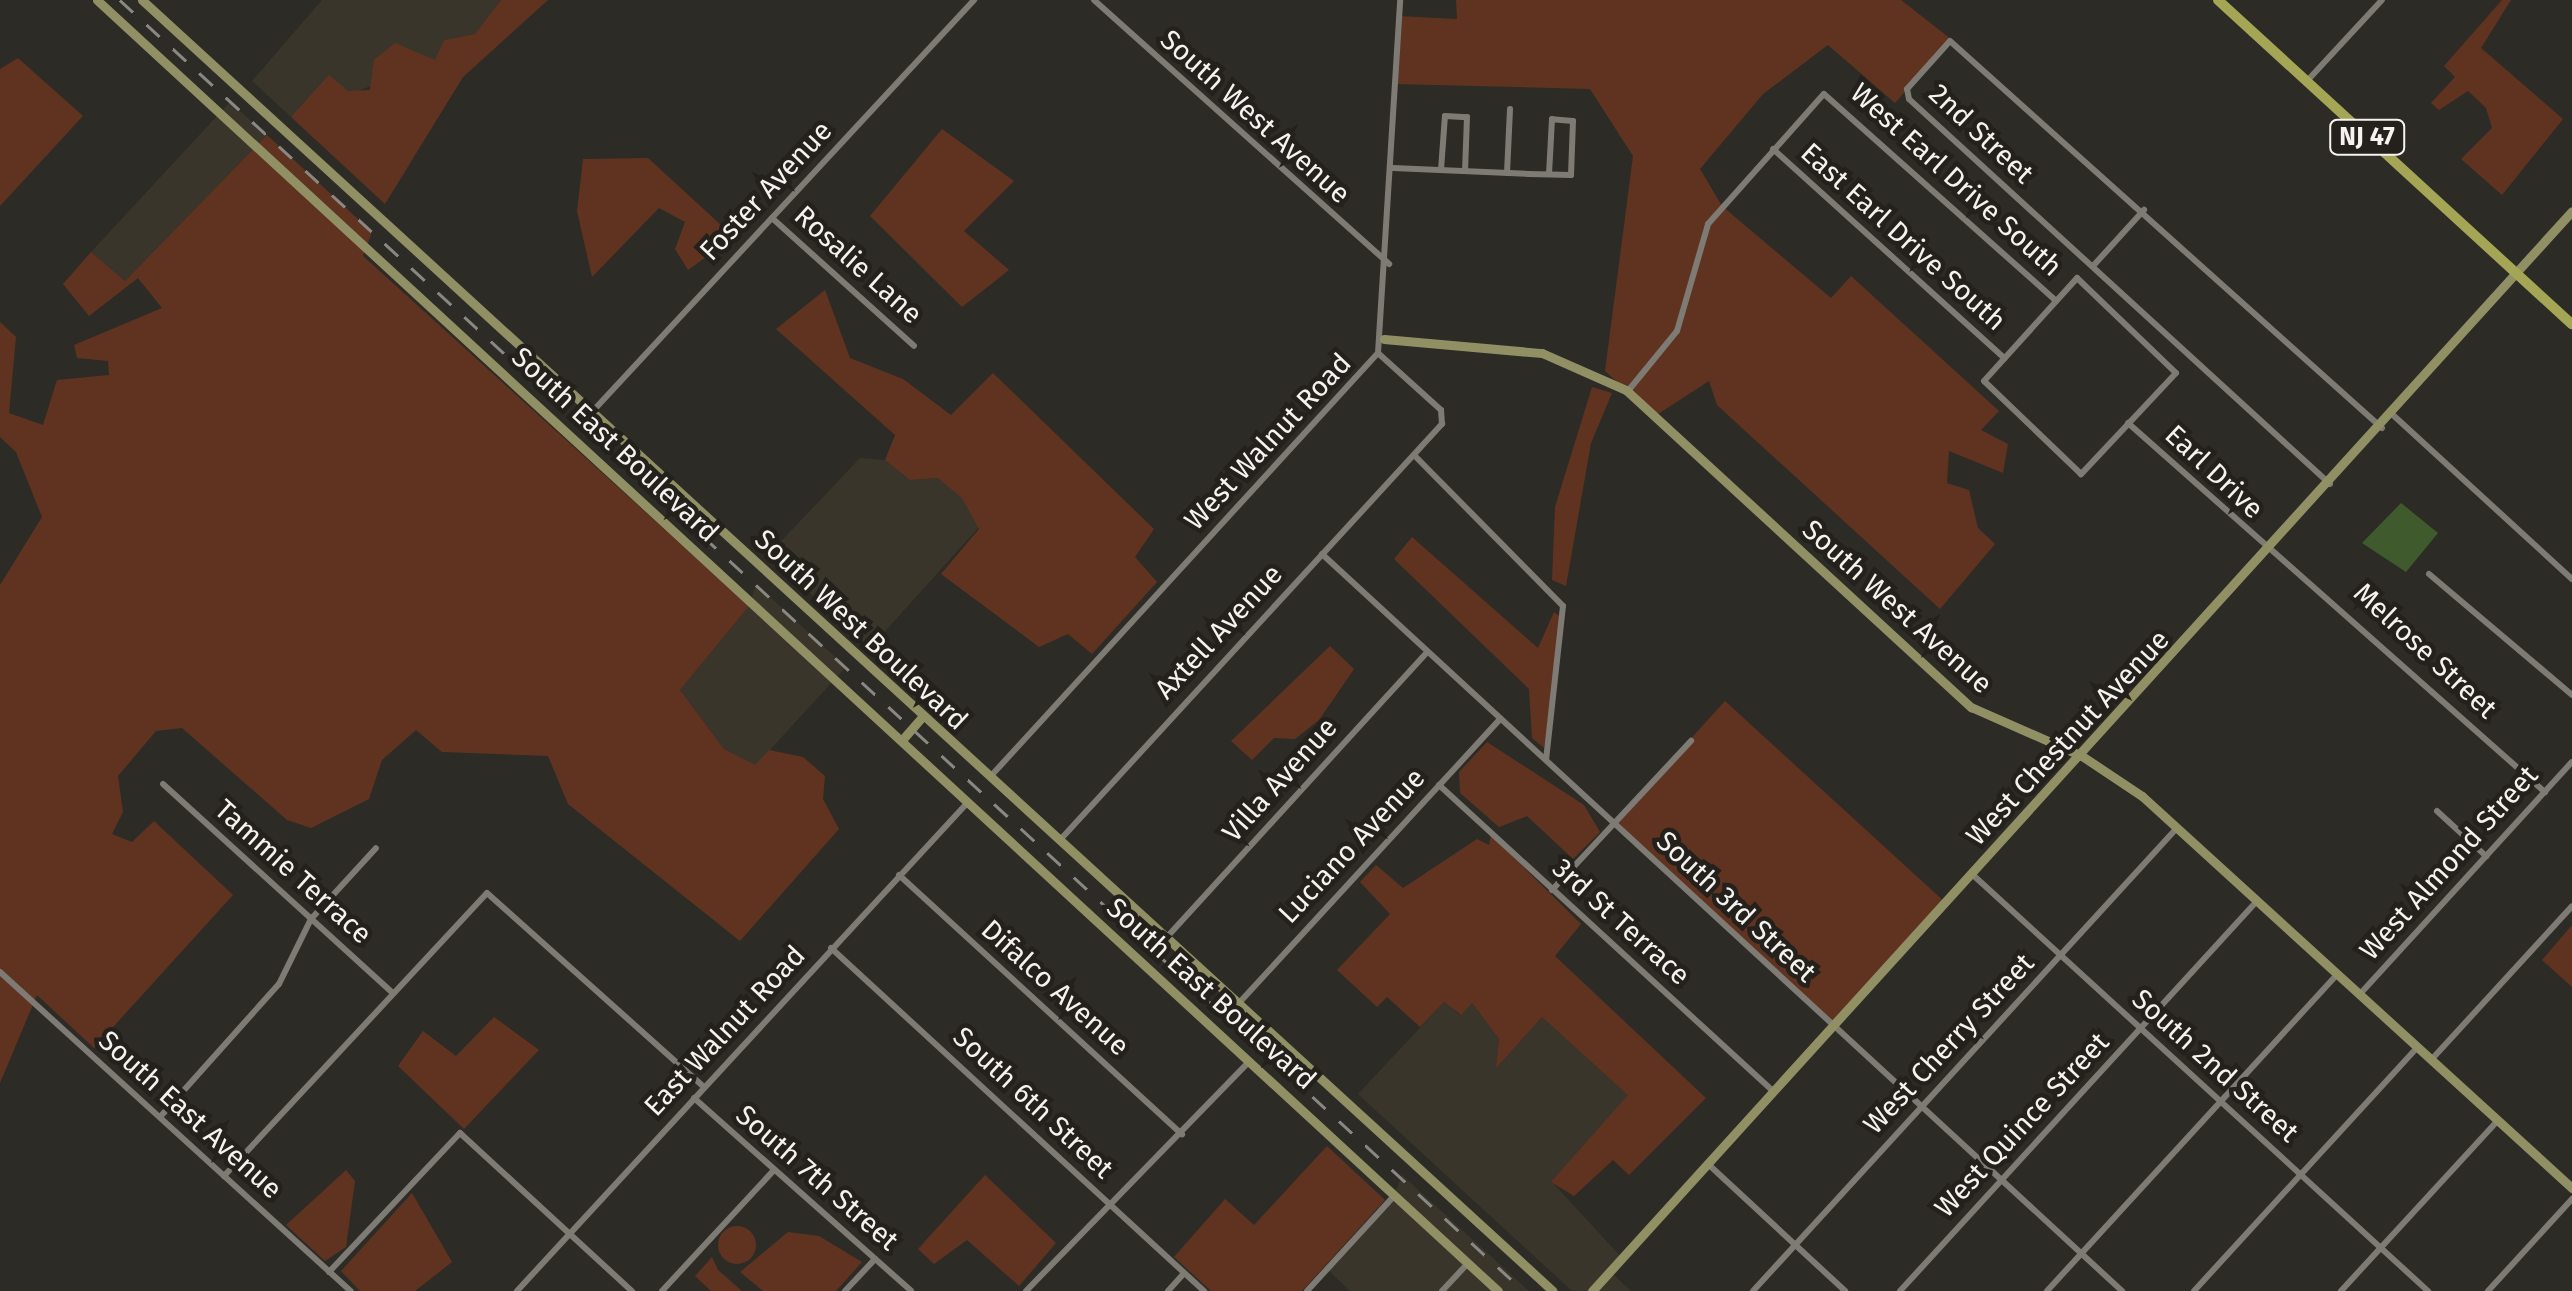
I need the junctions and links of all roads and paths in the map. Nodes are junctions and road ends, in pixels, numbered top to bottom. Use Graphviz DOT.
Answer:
graph roads {
  1 [pos="98,0"];
  2 [pos="142,0"];
  3 [pos="974,0"];
  4 [pos="1094,0"];
  5 [pos="1400,0"];
  6 [pos="2218,0"];
  7 [pos="2382,0"];
  8 [pos="2307,81"];
  9 [pos="1510,109"];
  10 [pos="1773,150"];
  11 [pos="1392,168"];
  12 [pos="1441,170"];
  13 [pos="1465,171"];
  14 [pos="1507,173"];
  15 [pos="1549,174"];
  16 [pos="2144,210"];
  17 [pos="2572,211"];
  18 [pos="772,218"];
  19 [pos="1389,264"];
  20 [pos="2093,266"];
  21 [pos="2516,273"];
  22 [pos="2056,301"];
  23 [pos="2572,324"];
  24 [pos="1384,339"];
  25 [pos="914,346"];
  26 [pos="1378,353"];
  27 [pos="2004,358"];
  28 [pos="1628,391"];
  29 [pos="591,413"];
  30 [pos="2394,415"];
  31 [pos="2128,423"];
  32 [pos="2382,428"];
  33 [pos="1414,456"];
  34 [pos="2330,484"];
  35 [pos="2272,548"];
  36 [pos="1322,554"];
  37 [pos="2429,574"];
  38 [pos="2572,579"];
  39 [pos="1427,652"];
  40 [pos="2572,695"];
  41 [pos="922,716"];
  42 [pos="1500,719"];
  43 [pos="902,740"];
  44 [pos="1691,741"];
  45 [pos="2082,756"];
  46 [pos="1546,762"];
  47 [pos="2572,762"];
  48 [pos="989,778"];
  49 [pos="163,784"];
  50 [pos="1439,784"];
  51 [pos="2544,792"];
  52 [pos="968,802"];
  53 [pos="2437,811"];
  54 [pos="1614,824"];
  55 [pos="2178,827"];
  56 [pos="1059,841"];
  57 [pos="376,848"];
  58 [pos="2486,856"];
  59 [pos="1973,875"];
  60 [pos="899,876"];
  61 [pos="1552,890"];
  62 [pos="2258,900"];
  63 [pos="2572,906"];
  64 [pos="311,919"];
  65 [pos="1166,938"];
  66 [pos="831,948"];
  67 [pos="2061,955"];
  68 [pos="0,972"];
  69 [pos="2338,973"];
  70 [pos="392,993"];
  71 [pos="2360,994"];
  72 [pos="1238,1004"];
  73 [pos="1834,1027"];
  74 [pos="2141,1028"];
  75 [pos="2418,1047"];
  76 [pos="2432,1059"];
  77 [pos="1251,1060"];
  78 [pos="704,1087"];
  79 [pos="1774,1092"];
  80 [pos="694,1098"];
  81 [pos="2221,1102"];
  82 [pos="1922,1107"];
  83 [pos="160,1118"];
  84 [pos="2498,1120"];
  85 [pos="1182,1134"];
  86 [pos="1708,1164"];
  87 [pos="773,1171"];
  88 [pos="2301,1175"];
  89 [pos="224,1176"];
  90 [pos="2001,1180"];
  91 [pos="2572,1188"];
  92 [pos="1394,1196"];
  93 [pos="2572,1200"];
  94 [pos="1111,1205"];
  95 [pos="570,1233"];
  96 [pos="1795,1245"];
  97 [pos="2381,1248"];
  98 [pos="2081,1254"];
  99 [pos="874,1259"];
  100 [pos="1468,1263"];
  101 [pos="329,1272"];
  102 [pos="1184,1273"];
  103 [pos="350,1291"];
  104 [pos="517,1291"];
  105 [pos="632,1291"];
  106 [pos="662,1291"];
  107 [pos="845,1291"];
  108 [pos="911,1291"];
  109 [pos="1026,1291"];
  110 [pos="1168,1291"];
  111 [pos="1204,1291"];
  112 [pos="1307,1291"];
  113 [pos="1442,1291"];
  114 [pos="1498,1291"];
  115 [pos="1553,1291"];
  116 [pos="1592,1291"];
  117 [pos="1753,1291"];
  118 [pos="1845,1291"];
  119 [pos="1900,1291"];
  120 [pos="2048,1291"];
  121 [pos="2122,1291"];
  122 [pos="2194,1291"];
  123 [pos="2341,1291"];
  124 [pos="2428,1291"];
  125 [pos="2488,1291"];
  1 -- 43 [label="main road, South East Boulevard"];
  2 -- 29 [label="main road, South West Boulevard"];
  3 -- 18 [label="street, Foster Avenue"];
  4 -- 19 [label="street, South West Avenue"];
  5 -- 11 [label="street, West Walnut Road"];
  6 -- 8 [label="main road, NJ 47"];
  7 -- 8 [label="street"];
  8 -- 21 [label="main road, NJ 47"];
  9 -- 14 [label="street"];
  10 -- 22 [label="street, West Earl Drive South"];
  10 -- 27 [label="street, East Earl Drive South"];
  10 -- 28 [label="street"];
  11 -- 12 [label="street"];
  11 -- 19 [label="street, West Walnut Road"];
  12 -- 13 [label="street"];
  12 -- 13 [label="street"];
  13 -- 14 [label="street"];
  14 -- 15 [label="street"];
  15 -- 15 [label="street"];
  16 -- 20 [label="street"];
  16 -- 20 [label="street, 2nd Street"];
  16 -- 32 [label="street, 2nd Street"];
  17 -- 21 [label="main road, West Chestnut Avenue"];
  18 -- 25 [label="street, Rosalie Lane"];
  18 -- 29 [label="street, Foster Avenue"];
  19 -- 24 [label="street, West Walnut Road"];
  20 -- 34 [label="street, 2nd Street"];
  21 -- 23 [label="main road, NJ 47"];
  21 -- 30 [label="main road, West Chestnut Avenue"];
  22 -- 27 [label="street"];
  22 -- 31 [label="street"];
  24 -- 26 [label="street, West Walnut Road"];
  24 -- 28 [label="main road, South West Avenue"];
  26 -- 33 [label="street, Axtell Avenue"];
  26 -- 48 [label="street, West Walnut Road"];
  27 -- 31 [label="street"];
  28 -- 45 [label="main road, South West Avenue"];
  29 -- 41 [label="main road, South West Boulevard"];
  30 -- 32 [label="main road, West Chestnut Avenue"];
  30 -- 38 [label="street"];
  31 -- 35 [label="street, Earl Drive"];
  32 -- 34 [label="main road, West Chestnut Avenue"];
  33 -- 36 [label="street, Axtell Avenue"];
  33 -- 46 [label="street"];
  34 -- 35 [label="main road, West Chestnut Avenue"];
  35 -- 45 [label="main road, West Chestnut Avenue"];
  35 -- 51 [label="street, Melrose Street"];
  36 -- 39 [label="street, South 3rd Street"];
  36 -- 56 [label="street, Axtell Avenue"];
  37 -- 40 [label="street"];
  39 -- 42 [label="street, South 3rd Street"];
  39 -- 65 [label="street, Villa Avenue"];
  41 -- 43 [label="main road"];
  41 -- 48 [label="main road, South West Boulevard"];
  42 -- 46 [label="street, South 3rd Street"];
  42 -- 50 [label="street, Luciano Avenue"];
  43 -- 52 [label="main road, South East Boulevard"];
  44 -- 54 [label="street"];
  45 -- 55 [label="main road, South West Avenue"];
  45 -- 59 [label="main road, West Chestnut Avenue"];
  46 -- 54 [label="street, South 3rd Street"];
  47 -- 51 [label="street, West Almond Street"];
  48 -- 56 [label="main road, South West Boulevard"];
  49 -- 64 [label="street, Tammie Terrace"];
  50 -- 61 [label="street, 3rd St Terrace"];
  50 -- 72 [label="street, Luciano Avenue"];
  51 -- 58 [label="street, West Almond Street"];
  52 -- 60 [label="street, East Walnut Road"];
  52 -- 77 [label="main road, South East Boulevard"];
  53 -- 58 [label="street"];
  54 -- 61 [label="street"];
  54 -- 73 [label="street, South 3rd Street"];
  55 -- 62 [label="main road, South West Avenue"];
  55 -- 67 [label="street, West Cherry Street"];
  56 -- 65 [label="main road, South West Boulevard"];
  57 -- 64 [label="street"];
  58 -- 71 [label="street, West Almond Street"];
  59 -- 67 [label="street, South 2nd Street"];
  59 -- 73 [label="main road, West Chestnut Avenue"];
  60 -- 66 [label="street, East Walnut Road"];
  60 -- 85 [label="street, Difalco Avenue"];
  61 -- 79 [label="street, 3rd St Terrace"];
  62 -- 69 [label="main road, South West Avenue"];
  62 -- 74 [label="street, West Quince Street"];
  63 -- 76 [label="street"];
  64 -- 70 [label="street, Tammie Terrace"];
  64 -- 83 [label="street"];
  65 -- 72 [label="main road, South West Boulevard"];
  66 -- 78 [label="street, East Walnut Road"];
  66 -- 94 [label="street, South 6th Street"];
  67 -- 74 [label="street, South 2nd Street"];
  67 -- 82 [label="street, West Cherry Street"];
  68 -- 83 [label="street, South East Avenue"];
  69 -- 71 [label="main road, South West Avenue"];
  69 -- 81 [label="street, West Almond Street"];
  70 -- 78 [label="street"];
  70 -- 89 [label="street"];
  71 -- 75 [label="main road, South West Avenue"];
  72 -- 115 [label="main road, South West Boulevard"];
  73 -- 79 [label="main road, West Chestnut Avenue"];
  73 -- 82 [label="street, South 3rd Street"];
  74 -- 81 [label="street, South 2nd Street"];
  74 -- 90 [label="street, West Quince Street"];
  75 -- 76 [label="main road, South West Avenue"];
  75 -- 88 [label="street"];
  76 -- 84 [label="main road, South West Avenue"];
  77 -- 85 [label="street"];
  77 -- 92 [label="main road, South East Boulevard"];
  78 -- 80 [label="street, East Walnut Road"];
  79 -- 86 [label="main road, West Chestnut Avenue"];
  80 -- 87 [label="street, South 7th Street"];
  80 -- 95 [label="street, East Walnut Road"];
  81 -- 88 [label="street, South 2nd Street"];
  81 -- 98 [label="street, West Almond Street"];
  82 -- 90 [label="street, South 3rd Street"];
  82 -- 96 [label="street, West Cherry Street"];
  83 -- 89 [label="street, South East Avenue"];
  84 -- 91 [label="main road, South West Avenue"];
  84 -- 97 [label="street"];
  85 -- 94 [label="street"];
  86 -- 96 [label="street"];
  86 -- 116 [label="main road, West Chestnut Avenue"];
  87 -- 99 [label="street, South 7th Street"];
  87 -- 106 [label="street"];
  88 -- 97 [label="street, South 2nd Street"];
  88 -- 122 [label="street"];
  89 -- 101 [label="street, South East Avenue"];
  90 -- 98 [label="street, South 3rd Street"];
  90 -- 119 [label="street, West Quince Street"];
  92 -- 100 [label="main road, South East Boulevard"];
  92 -- 112 [label="street"];
  93 -- 125 [label="street"];
  94 -- 102 [label="street, South 6th Street"];
  94 -- 109 [label="street"];
  95 -- 101 [label="street"];
  95 -- 104 [label="street, East Walnut Road"];
  95 -- 105 [label="street"];
  96 -- 117 [label="street, West Cherry Street"];
  96 -- 118 [label="street"];
  97 -- 123 [label="street"];
  97 -- 124 [label="street, South 2nd Street"];
  98 -- 120 [label="street, West Almond Street"];
  98 -- 121 [label="street, South 3rd Street"];
  99 -- 107 [label="street"];
  99 -- 108 [label="street, South 7th Street"];
  100 -- 113 [label="street"];
  100 -- 114 [label="main road, South East Boulevard"];
  101 -- 103 [label="street, South East Avenue"];
  102 -- 110 [label="street"];
  102 -- 111 [label="street, South 6th Street"];
}
